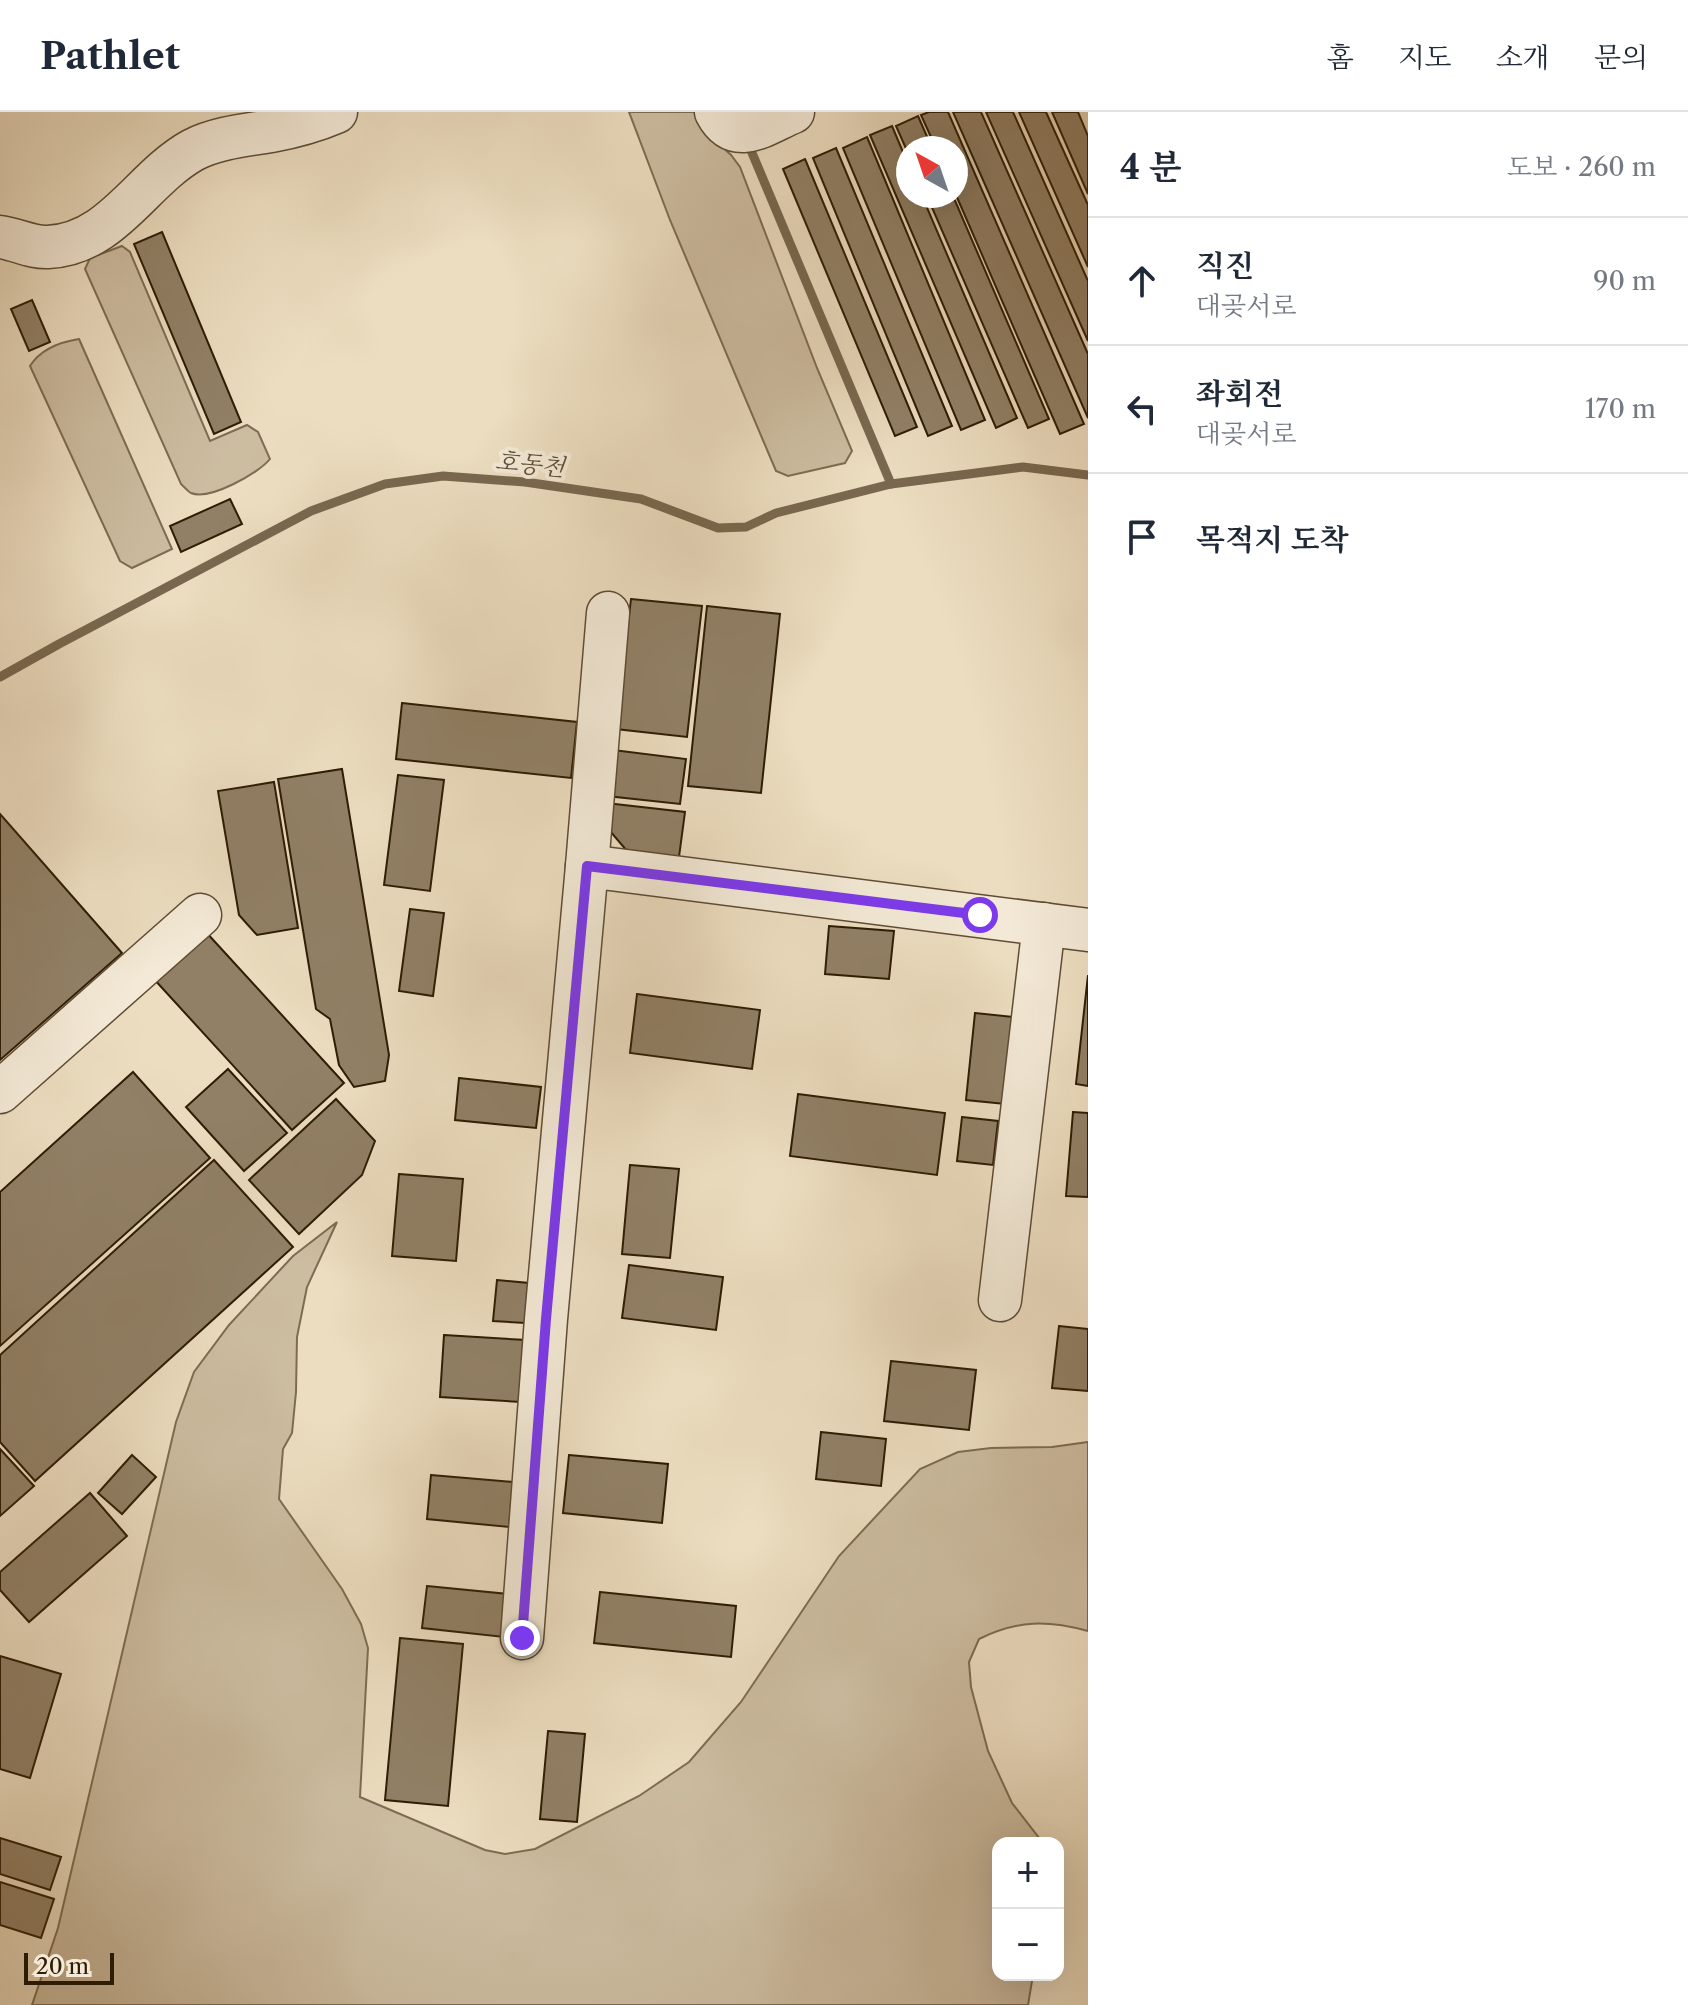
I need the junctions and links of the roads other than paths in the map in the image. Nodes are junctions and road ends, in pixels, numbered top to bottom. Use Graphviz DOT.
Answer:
graph roads {
  1 [pos="716,112"];
  2 [pos="793,112"];
  3 [pos="326,116"];
  4 [pos="0,237"];
  5 [pos="608,613"];
  6 [pos="587,866"];
  7 [pos="200,915"];
  8 [pos="1044,924"];
  9 [pos="1088,930"];
  10 [pos="0,1092"];
  11 [pos="1000,1300"];
  12 [pos="522,1638"];
  1 -- 2 [label="street"];
  3 -- 4 [label="street"];
  5 -- 6 [label="street"];
  6 -- 8 [label="street"];
  6 -- 12 [label="street"];
  7 -- 10 [label="street"];
  8 -- 9 [label="street"];
  8 -- 11 [label="street"];
}
